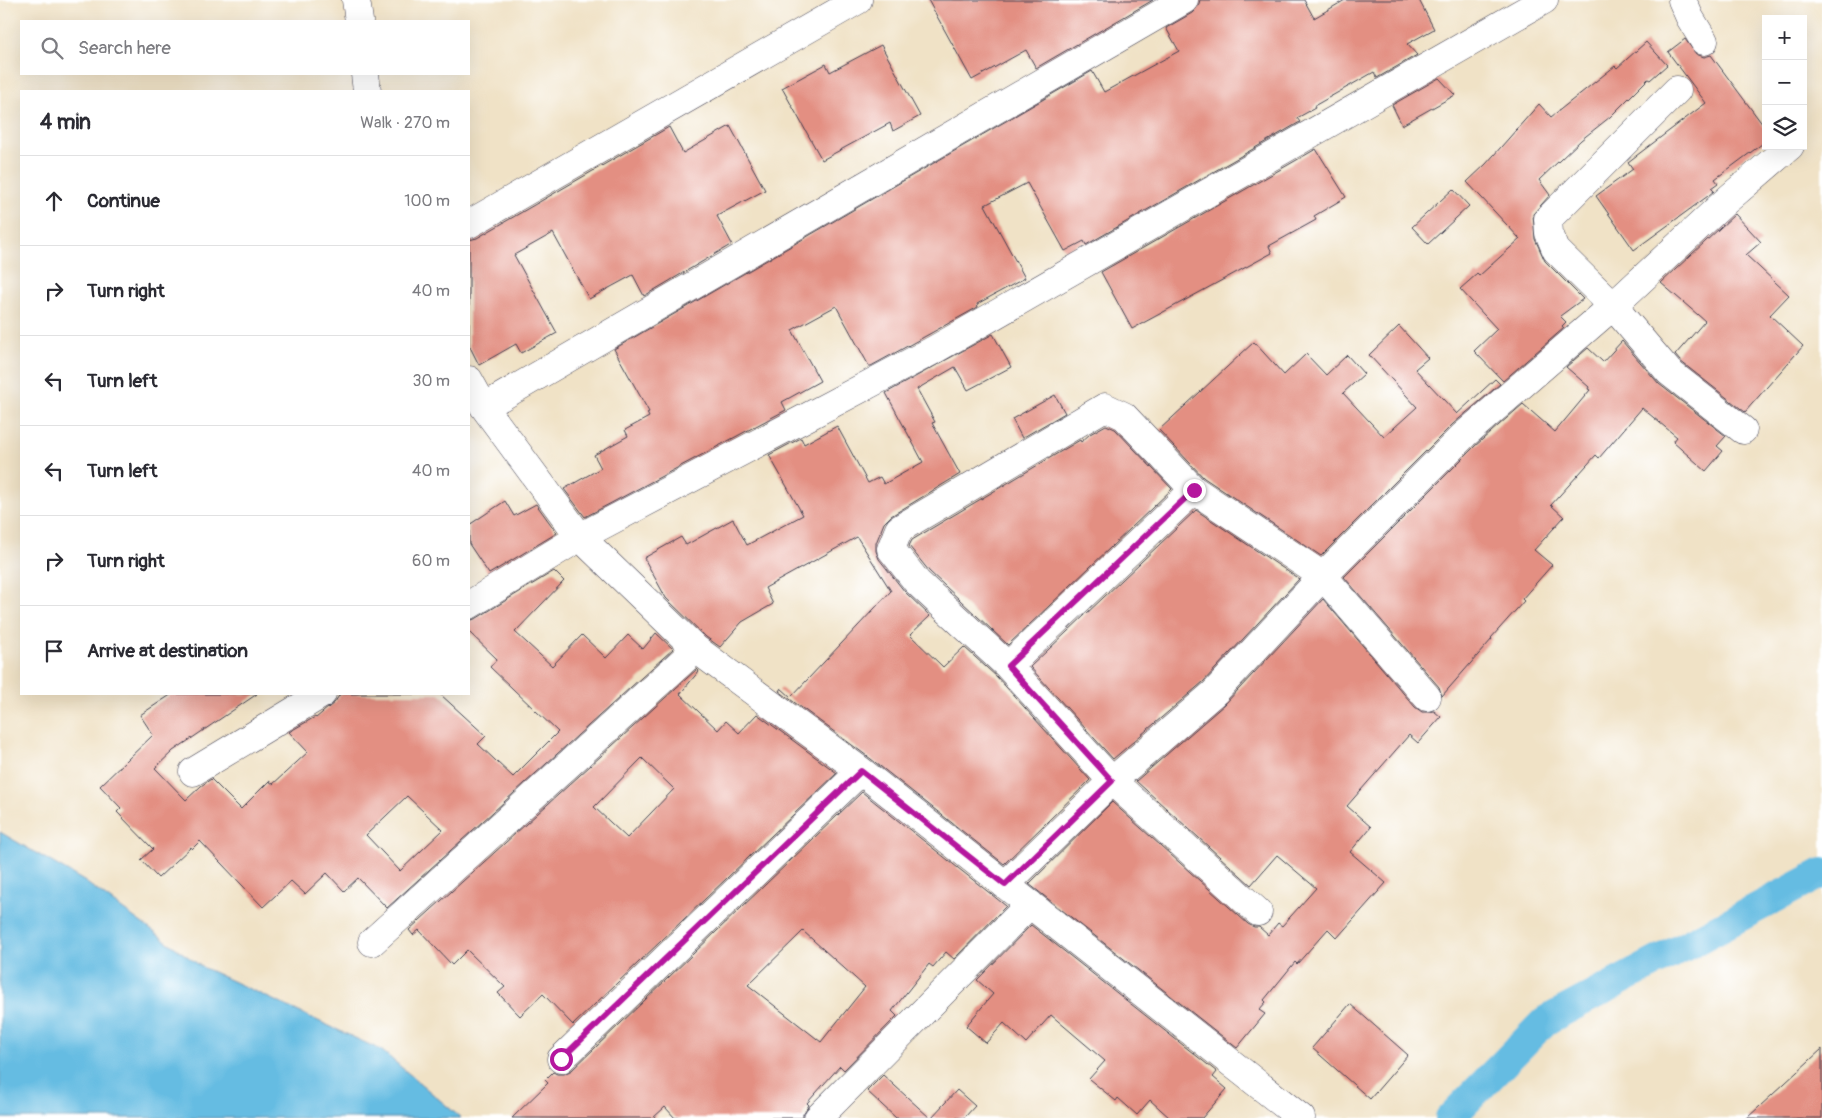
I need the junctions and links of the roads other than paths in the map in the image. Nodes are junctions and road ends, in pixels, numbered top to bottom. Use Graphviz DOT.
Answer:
graph roads {
  1 [pos="356,0"];
  2 [pos="858,0"];
  3 [pos="1184,0"];
  4 [pos="1544,0"];
  5 [pos="1682,0"];
  6 [pos="359,20"];
  7 [pos="1704,41"];
  8 [pos="365,75"];
  9 [pos="367,90"];
  10 [pos="1677,90"];
  11 [pos="1785,150"];
  12 [pos="470,223"];
  13 [pos="1613,306"];
  14 [pos="470,382"];
  15 [pos="484,407"];
  16 [pos="1743,430"];
  17 [pos="1194,490"];
  18 [pos="580,538"];
  19 [pos="1323,576"];
  20 [pos="470,604"];
  21 [pos="696,649"];
  22 [pos="1008,666"];
  23 [pos="320,695"];
  24 [pos="1427,697"];
  25 [pos="861,771"];
  26 [pos="193,772"];
  27 [pos="1112,781"];
  28 [pos="1005,885"];
  29 [pos="1030,904"];
  30 [pos="1258,912"];
  31 [pos="372,942"];
  32 [pos="561,1059"];
  33 [pos="818,1118"];
  34 [pos="1301,1118"];
  1 -- 6 [label="street"];
  2 -- 12 [label="street"];
  3 -- 15 [label="street"];
  4 -- 18 [label="street"];
  5 -- 7 [label="street"];
  8 -- 9 [label="street"];
  10 -- 13 [label="street"];
  11 -- 13 [label="street"];
  13 -- 16 [label="street"];
  13 -- 19 [label="street"];
  14 -- 15 [label="street"];
  15 -- 18 [label="street"];
  17 -- 19 [label="street"];
  17 -- 22 [label="street"];
  17 -- 22 [label="street"];
  18 -- 20 [label="street"];
  18 -- 21 [label="street"];
  19 -- 24 [label="street"];
  19 -- 27 [label="street"];
  21 -- 25 [label="street"];
  21 -- 31 [label="street"];
  22 -- 27 [label="street"];
  23 -- 26 [label="street"];
  25 -- 28 [label="street"];
  25 -- 32 [label="street"];
  27 -- 28 [label="street"];
  27 -- 30 [label="street"];
  28 -- 29 [label="street"];
  29 -- 33 [label="street"];
  29 -- 34 [label="street"];
}
